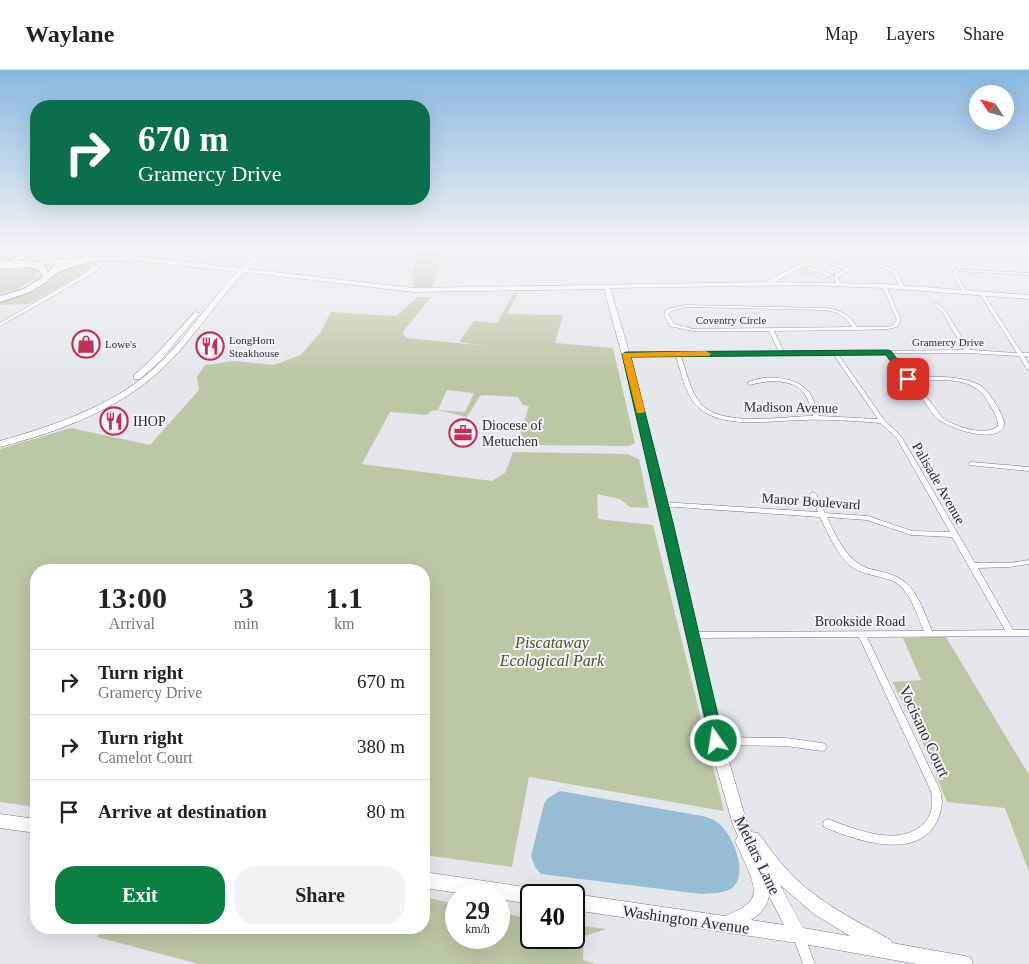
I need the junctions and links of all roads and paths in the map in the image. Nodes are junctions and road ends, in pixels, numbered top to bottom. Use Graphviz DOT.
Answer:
graph roads {
  1 [pos="607,288"];
  2 [pos="26,289"];
  3 [pos="30,289"];
  4 [pos="63,289"];
  5 [pos="221,289"];
  6 [pos="223,289"];
  7 [pos="366,289"];
  8 [pos="384,289"];
  9 [pos="531,289"];
  10 [pos="597,289"];
  11 [pos="885,289"];
  12 [pos="923,289"];
  13 [pos="962,289"];
  14 [pos="578,290"];
  15 [pos="964,292"];
  16 [pos="981,293"];
  17 [pos="0,295"];
  18 [pos="1029,297"];
  19 [pos="0,299"];
  20 [pos="609,300"];
  21 [pos="936,304"];
  22 [pos="0,325"];
  23 [pos="856,329"];
  24 [pos="771,330"];
  25 [pos="782,352"];
  26 [pos="968,352"];
  27 [pos="835,353"];
  28 [pos="888,353"];
  29 [pos="626,354"];
  30 [pos="678,354"];
  31 [pos="1021,354"];
  32 [pos="1029,355"];
  33 [pos="1029,368"];
  34 [pos="908,379"];
  35 [pos="750,383"];
  36 [pos="817,418"];
  37 [pos="882,421"];
  38 [pos="0,439"];
  39 [pos="0,444"];
  40 [pos="971,464"];
  41 [pos="1029,469"];
  42 [pos="812,494"];
  43 [pos="662,504"];
  44 [pos="821,514"];
  45 [pos="955,536"];
  46 [pos="1029,562"];
  47 [pos="972,566"];
  48 [pos="1011,633"];
  49 [pos="1029,633"];
  50 [pos="929,634"];
  51 [pos="691,635"];
  52 [pos="862,635"];
  53 [pos="716,741"];
  54 [pos="822,747"];
  55 [pos="0,821"];
  56 [pos="828,824"];
  57 [pos="30,825"];
  58 [pos="740,825"];
  59 [pos="430,881"];
  60 [pos="520,894"];
  61 [pos="585,904"];
  62 [pos="725,924"];
  63 [pos="798,935"];
  64 [pos="892,950"];
  65 [pos="922,960"];
  66 [pos="809,964"];
  67 [pos="965,964"];
  1 -- 20 [label="main road, Metlars Lane"];
  2 -- 17 [label="highway"];
  3 -- 19 [label="highway"];
  4 -- 22 [label="street"];
  5 -- 38 [label="main road"];
  6 -- 39 [label="main road"];
  7 -- 14 [label="main road"];
  8 -- 9 [label="main road"];
  10 -- 14 [label="main road"];
  11 -- 23 [label="street, Coventry Circle"];
  12 -- 15 [label="main road"];
  13 -- 15 [label="street"];
  14 -- 20 [label="main road"];
  15 -- 16 [label="main road"];
  16 -- 18 [label="main road"];
  16 -- 31 [label="street"];
  20 -- 29 [label="main road, Metlars Lane"];
  21 -- 26 [label="street"];
  23 -- 24 [label="street, Coventry Circle"];
  23 -- 24 [label="street, Coventry Circle"];
  24 -- 25 [label="street"];
  25 -- 27 [label="street, Gramercy Drive"];
  25 -- 30 [label="street, Gramercy Drive"];
  26 -- 28 [label="street, Gramercy Drive"];
  26 -- 31 [label="street, Gramercy Drive"];
  27 -- 28 [label="street, Gramercy Drive"];
  27 -- 37 [label="street, Palisade Avenue"];
  28 -- 34 [label="street"];
  29 -- 30 [label="street, Gramercy Drive"];
  29 -- 43 [label="main road, Metlars Lane"];
  30 -- 36 [label="street, Madison Avenue"];
  31 -- 32 [label="street, Gramercy Drive"];
  31 -- 33 [label="street"];
  34 -- 34 [label="street"];
  35 -- 36 [label="street"];
  36 -- 37 [label="street, Madison Avenue"];
  37 -- 45 [label="street, Palisade Avenue"];
  40 -- 41 [label="street"];
  42 -- 44 [label="street"];
  43 -- 44 [label="street, Manor Boulevard"];
  43 -- 51 [label="main road, Metlars Lane"];
  44 -- 45 [label="street, Manor Boulevard"];
  44 -- 50 [label="street"];
  45 -- 47 [label="street, Palisade Avenue"];
  46 -- 47 [label="street"];
  47 -- 48 [label="street, Palisade Avenue"];
  48 -- 49 [label="street, Brookside Road"];
  48 -- 50 [label="street, Brookside Road"];
  50 -- 52 [label="street, Brookside Road"];
  51 -- 52 [label="street, Brookside Road"];
  51 -- 53 [label="main road, Metlars Lane"];
  52 -- 56 [label="street, Vocisano Court"];
  53 -- 54 [label="street"];
  53 -- 58 [label="main road, Metlars Lane"];
  55 -- 57 [label="main road"];
  58 -- 62 [label="main road"];
  58 -- 63 [label="main road, Metlars Lane"];
  58 -- 64 [label="main road"];
  59 -- 60 [label="main road"];
  61 -- 62 [label="main road, Washington Avenue"];
  62 -- 63 [label="main road, Washington Avenue"];
  63 -- 64 [label="main road"];
  63 -- 66 [label="street"];
  64 -- 65 [label="main road"];
  65 -- 67 [label="main road"];
}
